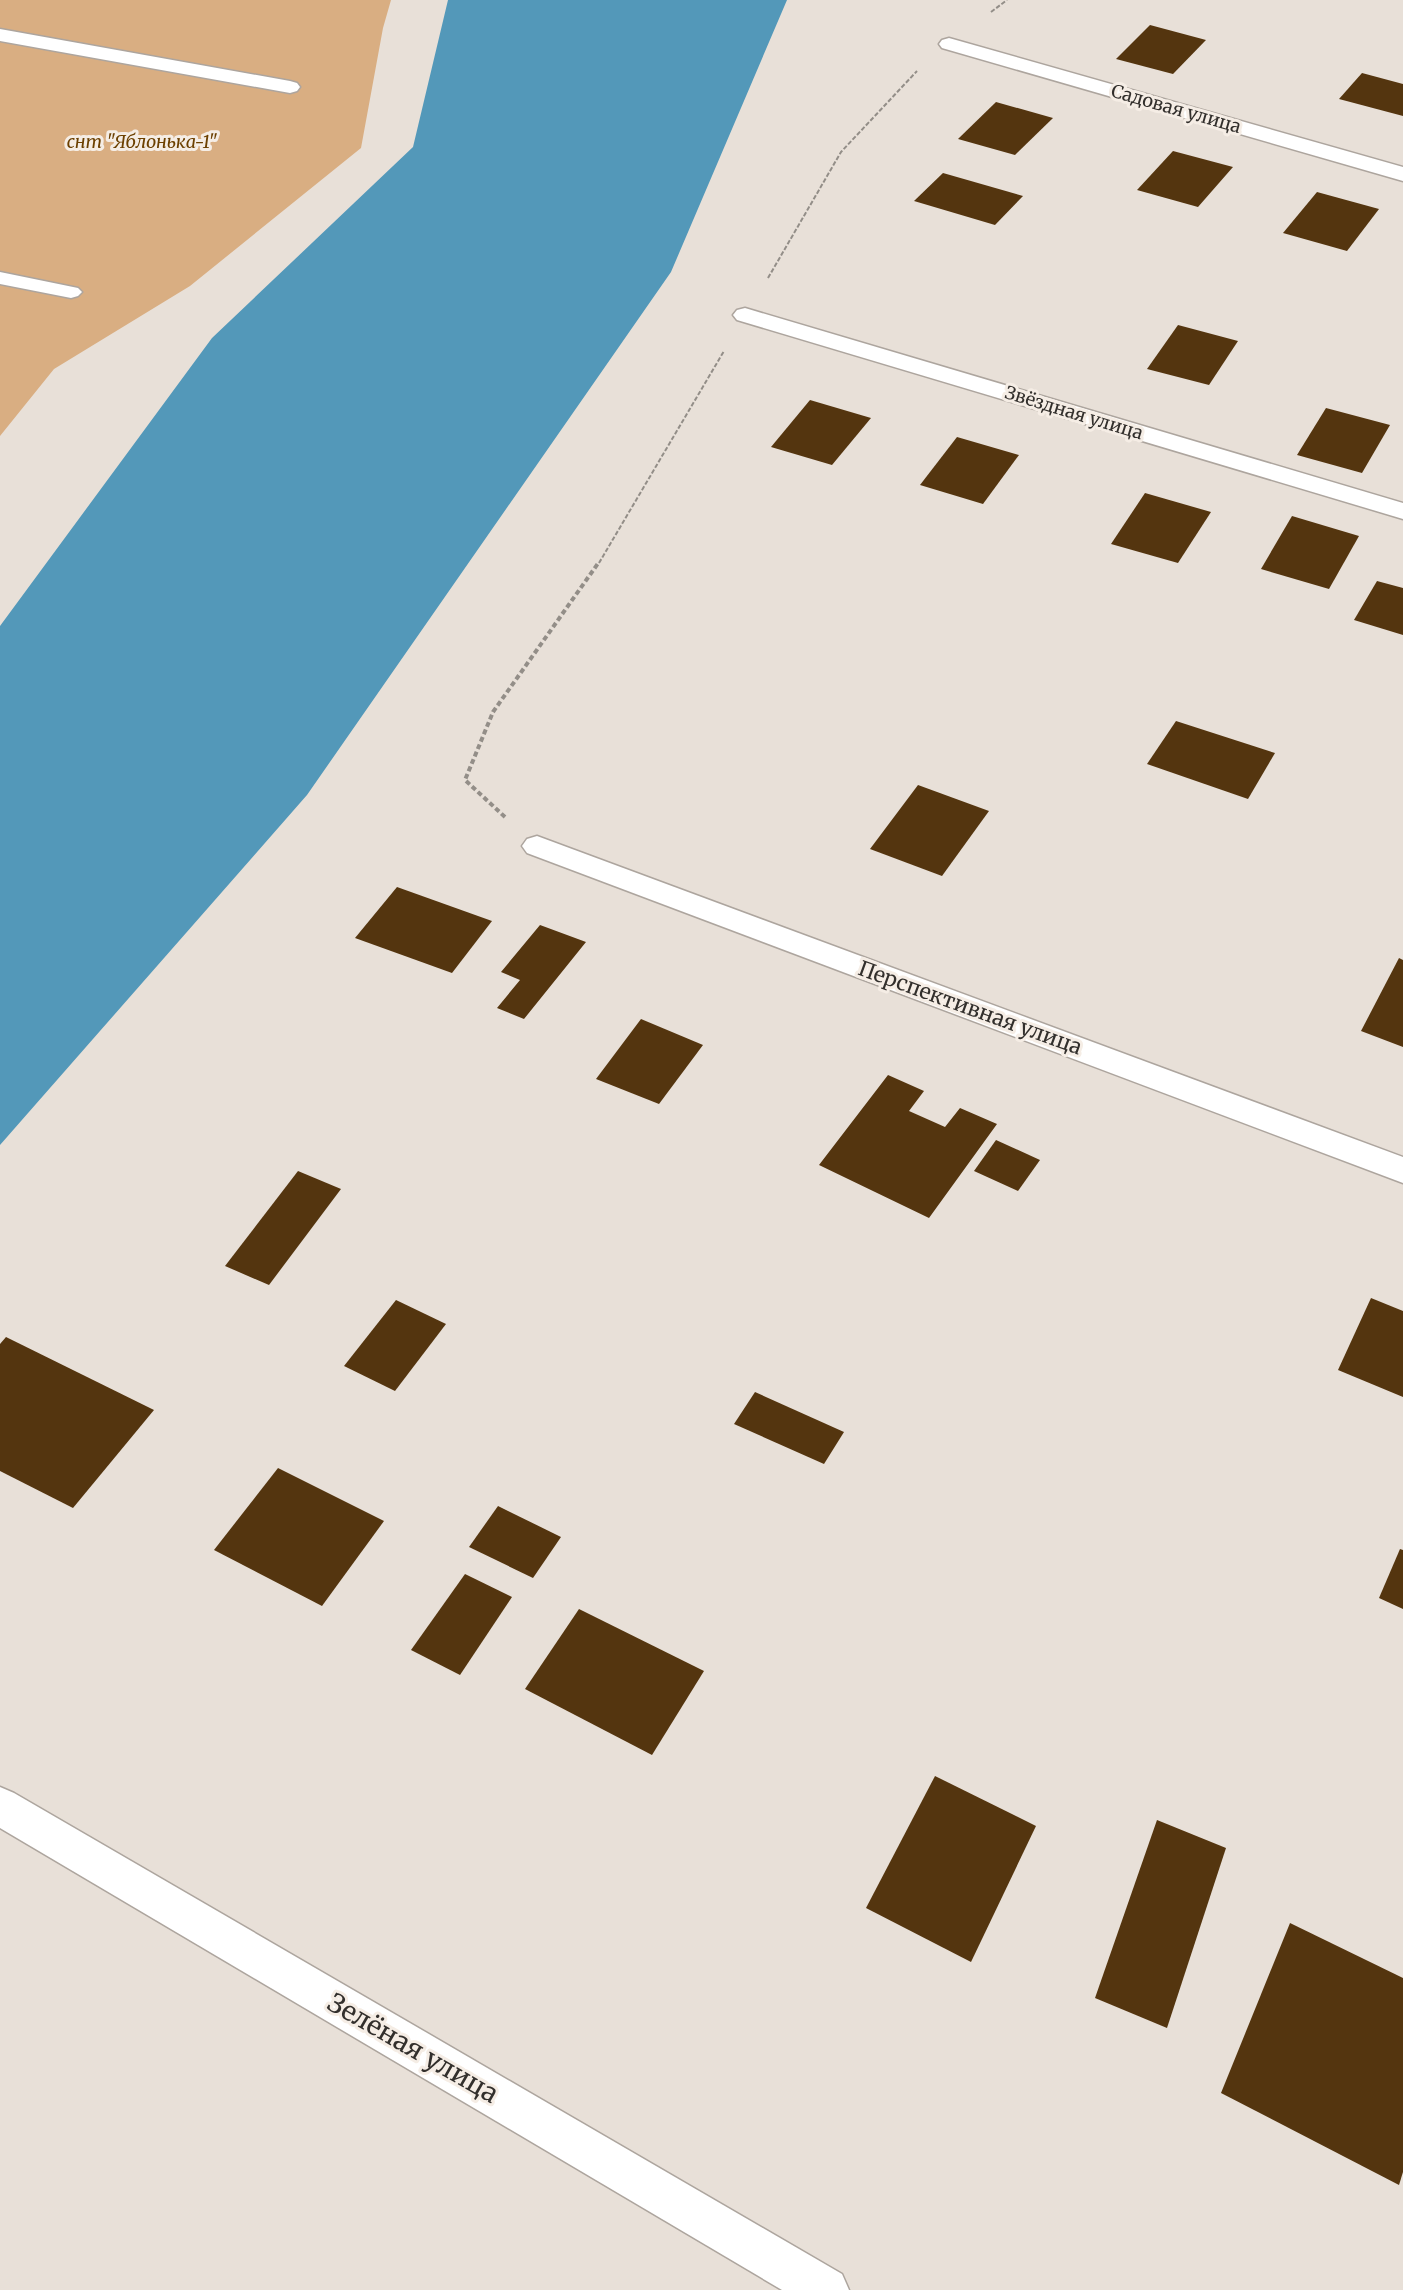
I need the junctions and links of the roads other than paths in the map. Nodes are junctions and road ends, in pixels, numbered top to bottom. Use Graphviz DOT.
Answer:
graph roads {
  1 [pos="0,35"];
  2 [pos="949,44"];
  3 [pos="290,87"];
  4 [pos="1403,174"];
  5 [pos="0,278"];
  6 [pos="70,292"];
  7 [pos="745,315"];
  8 [pos="1403,511"];
  9 [pos="537,846"];
  10 [pos="1403,1170"];
  11 [pos="0,1806"];
  12 [pos="826,2290"];
  1 -- 3 [label="lane"];
  2 -- 4 [label="street, Садовая улица"];
  5 -- 6 [label="lane"];
  7 -- 8 [label="street, Звёздная улица"];
  9 -- 10 [label="street, Перспективная улица"];
  11 -- 12 [label="street, Зелёная улица"];
}
